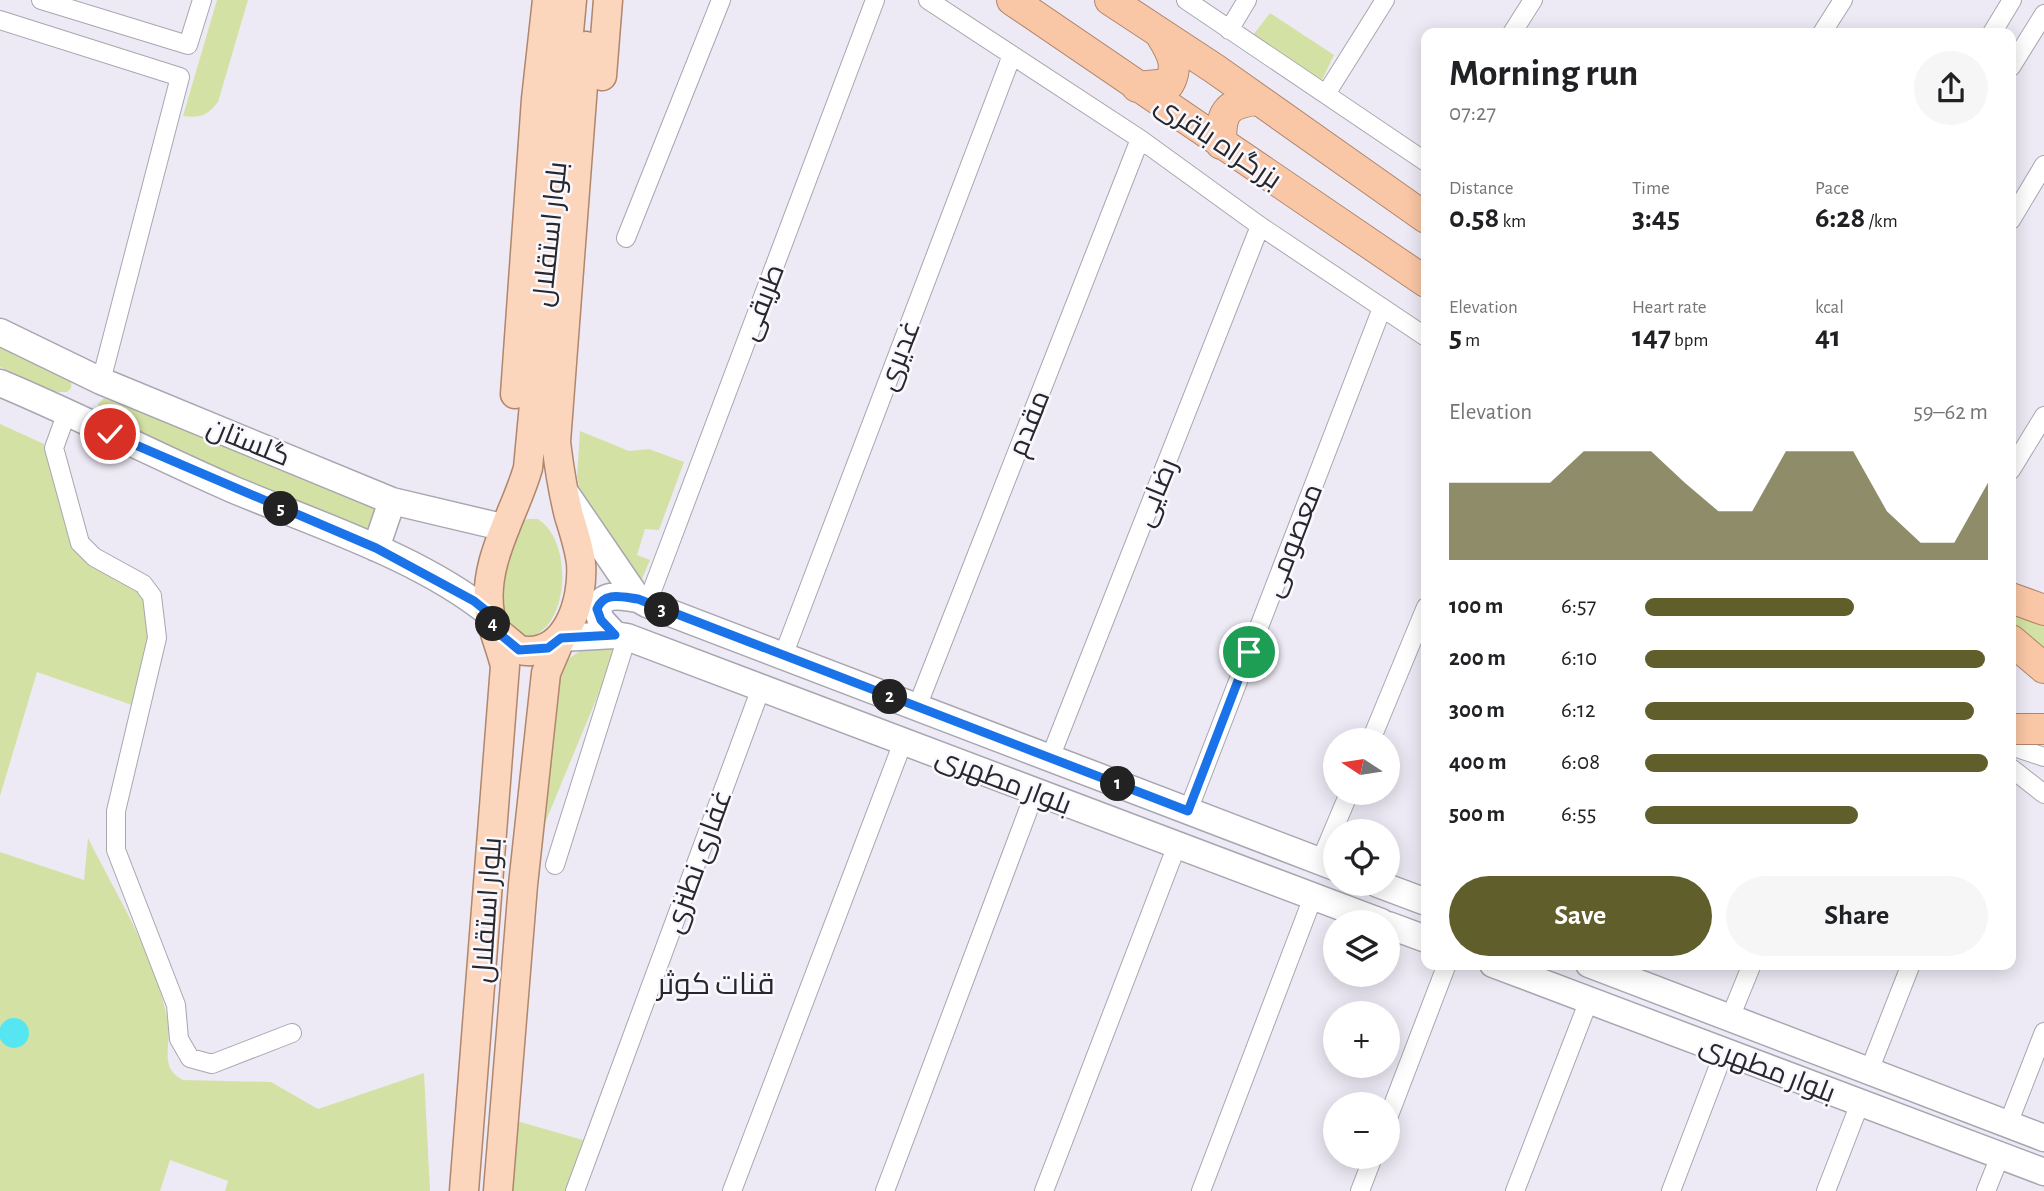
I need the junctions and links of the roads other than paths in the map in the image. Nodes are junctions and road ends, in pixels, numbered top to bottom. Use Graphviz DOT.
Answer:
graph roads {
  1 [pos="41,0"];
  2 [pos="202,0"];
  3 [pos="547,0"];
  4 [pos="572,0"];
  5 [pos="591,0"];
  6 [pos="608,0"];
  7 [pos="722,0"];
  8 [pos="875,0"];
  9 [pos="928,0"];
  10 [pos="1012,0"];
  11 [pos="1110,0"];
  12 [pos="1186,0"];
  13 [pos="1247,0"];
  14 [pos="1385,0"];
  15 [pos="1532,0"];
  16 [pos="1843,0"];
  17 [pos="2012,0"];
  18 [pos="2044,14"];
  19 [pos="0,20"];
  20 [pos="1515,28"];
  21 [pos="1825,28"];
  22 [pos="1995,28"];
  23 [pos="1229,30"];
  24 [pos="1162,37"];
  25 [pos="1012,55"];
  26 [pos="2016,59"];
  27 [pos="1138,87"];
  28 [pos="1326,94"];
  29 [pos="1256,100"];
  30 [pos="1140,139"];
  31 [pos="1221,144"];
  32 [pos="1421,159"];
  33 [pos="2044,165"];
  34 [pos="2016,212"];
  35 [pos="1421,215"];
  36 [pos="1261,226"];
  37 [pos="626,238"];
  38 [pos="1421,279"];
  39 [pos="1382,309"];
  40 [pos="0,332"];
  41 [pos="1421,334"];
  42 [pos="94,377"];
  43 [pos="0,383"];
  44 [pos="76,415"];
  45 [pos="2044,416"];
  46 [pos="2016,462"];
  47 [pos="528,468"];
  48 [pos="561,479"];
  49 [pos="393,501"];
  50 [pos="506,528"];
  51 [pos="376,548"];
  52 [pos="2016,600"];
  53 [pos="643,601"];
  54 [pos="2044,610"];
  55 [pos="1421,619"];
  56 [pos="492,622"];
  57 [pos="621,636"];
  58 [pos="561,638"];
  59 [pos="2016,644"];
  60 [pos="783,656"];
  61 [pos="2044,668"];
  62 [pos="761,688"];
  63 [pos="917,707"];
  64 [pos="2016,717"];
  65 [pos="1376,728"];
  66 [pos="2016,729"];
  67 [pos="2044,729"];
  68 [pos="499,734"];
  69 [pos="904,742"];
  70 [pos="2044,742"];
  71 [pos="2016,748"];
  72 [pos="537,754"];
  73 [pos="2044,757"];
  74 [pos="1050,758"];
  75 [pos="2016,772"];
  76 [pos="1035,792"];
  77 [pos="2044,794"];
  78 [pos="1188,811"];
  79 [pos="1178,845"];
  80 [pos="1323,862"];
  81 [pos="555,865"];
  82 [pos="1400,892"];
  83 [pos="1313,897"];
  84 [pos="1421,900"];
  85 [pos="1348,910"];
  86 [pos="1400,929"];
  87 [pos="1421,937"];
  88 [pos="1445,970"];
  89 [pos="1509,970"];
  90 [pos="1608,970"];
  91 [pos="1750,970"];
  92 [pos="1909,970"];
  93 [pos="1589,1000"];
  94 [pos="1730,1018"];
  95 [pos="2044,1032"];
  96 [pos="292,1033"];
  97 [pos="1724,1052"];
  98 [pos="1869,1071"];
  99 [pos="1398,1092"];
  100 [pos="1860,1103"];
  101 [pos="2008,1124"];
  102 [pos="2044,1138"];
  103 [pos="2000,1156"];
  104 [pos="1368,1169"];
  105 [pos="2044,1172"];
  106 [pos="464,1191"];
  107 [pos="498,1191"];
  108 [pos="575,1191"];
  109 [pos="732,1191"];
  110 [pos="885,1191"];
  111 [pos="1044,1191"];
  112 [pos="1200,1191"];
  113 [pos="1360,1191"];
  114 [pos="1515,1191"];
  115 [pos="1671,1191"];
  116 [pos="1826,1191"];
  117 [pos="1986,1191"];
  1 -- 2 [label="street"];
  3 -- 47 [label="main road"];
  4 -- 47 [label="main road, بلوار استقلال"];
  5 -- 48 [label="main road, بلوار استقلال"];
  6 -- 48 [label="main road"];
  7 -- 37 [label="street"];
  8 -- 53 [label="street, طریقی"];
  9 -- 25 [label="street"];
  10 -- 27 [label="highway, بزرگراه باقری"];
  11 -- 24 [label="highway, بزرگراه باقری"];
  12 -- 23 [label="street"];
  13 -- 23 [label="street"];
  14 -- 28 [label="street"];
  15 -- 20 [label="street"];
  16 -- 21 [label="street"];
  17 -- 22 [label="street"];
  18 -- 26 [label="street"];
  19 -- 42 [label="street"];
  23 -- 28 [label="street"];
  24 -- 27 [label="highway"];
  24 -- 29 [label="highway, بزرگراه باقری"];
  25 -- 30 [label="street"];
  25 -- 60 [label="street, غدیری"];
  27 -- 31 [label="highway, بزرگراه باقری"];
  28 -- 32 [label="street"];
  29 -- 31 [label="highway"];
  29 -- 35 [label="highway, بزرگراه باقری"];
  30 -- 36 [label="street"];
  30 -- 63 [label="street, مقدم"];
  31 -- 38 [label="highway, بزرگراه باقری"];
  33 -- 34 [label="street"];
  36 -- 39 [label="street"];
  36 -- 74 [label="street, رضایی"];
  39 -- 41 [label="street"];
  39 -- 78 [label="street, معصومی"];
  40 -- 42 [label="main road, گلستان"];
  42 -- 44 [label="main road"];
  42 -- 49 [label="main road, گلستان"];
  43 -- 44 [label="main road, گلستان"];
  44 -- 51 [label="main road, گلستان"];
  44 -- 96 [label="street"];
  45 -- 46 [label="street"];
  47 -- 50 [label="main road, بلوار استقلال"];
  48 -- 53 [label="main road"];
  48 -- 58 [label="main road, بلوار استقلال"];
  49 -- 50 [label="main road, گلستان"];
  49 -- 51 [label="main road"];
  50 -- 56 [label="main road, بلوار استقلال"];
  51 -- 56 [label="main road, گلستان"];
  52 -- 54 [label="highway"];
  53 -- 57 [label="main road"];
  53 -- 60 [label="main road, بلوار مطهری"];
  55 -- 65 [label="street"];
  56 -- 58 [label="main road"];
  56 -- 68 [label="main road, بلوار استقلال"];
  57 -- 58 [label="main road"];
  57 -- 62 [label="main road, بلوار مطهری"];
  57 -- 81 [label="street"];
  58 -- 72 [label="main road, بلوار استقلال"];
  59 -- 61 [label="highway"];
  60 -- 63 [label="main road, بلوار مطهری"];
  62 -- 69 [label="main road, بلوار مطهری"];
  62 -- 108 [label="street, غفاری نطنزی"];
  63 -- 74 [label="main road, بلوار مطهری"];
  64 -- 70 [label="highway"];
  66 -- 67 [label="highway, bridge"];
  68 -- 72 [label="main road"];
  68 -- 106 [label="main road, بلوار استقلال"];
  69 -- 76 [label="main road, بلوار مطهری"];
  69 -- 109 [label="street"];
  71 -- 73 [label="street"];
  72 -- 107 [label="main road, بلوار استقلال"];
  74 -- 78 [label="main road, بلوار مطهری"];
  75 -- 77 [label="street"];
  76 -- 79 [label="main road, بلوار مطهری"];
  76 -- 110 [label="street"];
  78 -- 80 [label="main road, بلوار مطهری"];
  79 -- 83 [label="main road, بلوار مطهری"];
  79 -- 111 [label="street"];
  82 -- 84 [label="main road"];
  83 -- 85 [label="main road, بلوار مطهری"];
  83 -- 112 [label="street"];
  86 -- 87 [label="main road"];
  88 -- 99 [label="street"];
  89 -- 93 [label="main road, بلوار مطهری"];
  90 -- 94 [label="main road, بلوار مطهری"];
  91 -- 94 [label="street"];
  92 -- 98 [label="street"];
  93 -- 97 [label="main road, بلوار مطهری"];
  93 -- 114 [label="street"];
  94 -- 98 [label="main road, بلوار مطهری"];
  95 -- 101 [label="street"];
  97 -- 100 [label="main road, بلوار مطهری"];
  97 -- 115 [label="street"];
  98 -- 101 [label="main road, بلوار مطهری"];
  100 -- 103 [label="main road, بلوار مطهری"];
  100 -- 116 [label="street"];
  101 -- 102 [label="main road, بلوار مطهری"];
  103 -- 105 [label="main road, بلوار مطهری"];
  103 -- 117 [label="street"];
  104 -- 113 [label="street"];
}
